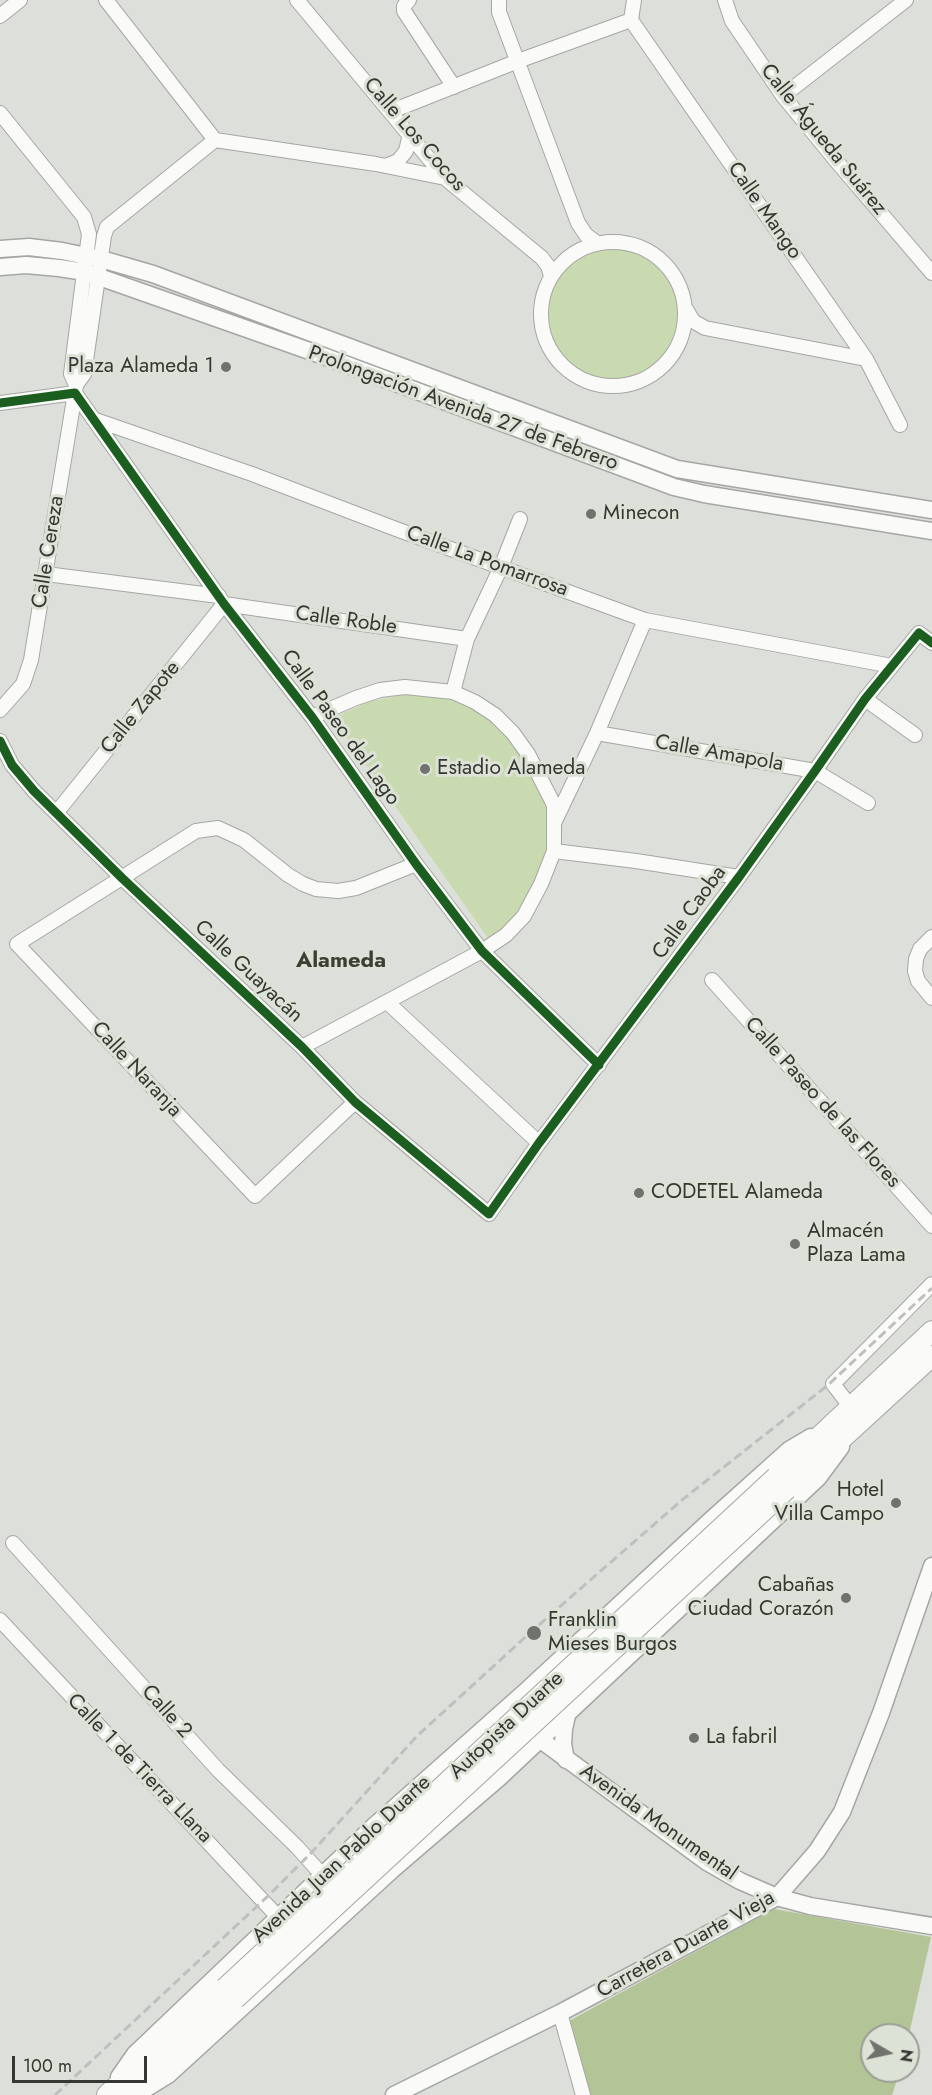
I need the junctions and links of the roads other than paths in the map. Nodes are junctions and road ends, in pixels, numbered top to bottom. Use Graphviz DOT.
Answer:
graph roads {
  1 [pos="20,0"];
  2 [pos="106,0"];
  3 [pos="297,0"];
  4 [pos="409,0"];
  5 [pos="499,0"];
  6 [pos="634,0"];
  7 [pos="725,0"];
  8 [pos="906,0"];
  9 [pos="0,16"];
  10 [pos="630,20"];
  11 [pos="518,61"];
  12 [pos="454,87"];
  13 [pos="783,96"];
  14 [pos="392,111"];
  15 [pos="0,113"];
  16 [pos="408,132"];
  17 [pos="215,140"];
  18 [pos="386,166"];
  19 [pos="446,178"];
  20 [pos="578,223"];
  21 [pos="89,234"];
  22 [pos="104,236"];
  23 [pos="597,243"];
  24 [pos="0,249"];
  25 [pos="577,251"];
  26 [pos="542,258"];
  27 [pos="563,261"];
  28 [pos="93,266"];
  29 [pos="0,267"];
  30 [pos="932,273"];
  31 [pos="551,276"];
  32 [pos="686,309"];
  33 [pos="705,328"];
  34 [pos="680,342"];
  35 [pos="866,359"];
  36 [pos="75,389"];
  37 [pos="0,403"];
  38 [pos="93,419"];
  39 [pos="900,425"];
  40 [pos="932,510"];
  41 [pos="520,519"];
  42 [pos="932,531"];
  43 [pos="501,567"];
  44 [pos="46,574"];
  45 [pos="222,600"];
  46 [pos="645,620"];
  47 [pos="467,639"];
  48 [pos="932,643"];
  49 [pos="892,666"];
  50 [pos="453,692"];
  51 [pos="865,699"];
  52 [pos="0,710"];
  53 [pos="312,717"];
  54 [pos="597,733"];
  55 [pos="915,735"];
  56 [pos="0,741"];
  57 [pos="815,771"];
  58 [pos="868,803"];
  59 [pos="57,812"];
  60 [pos="555,822"];
  61 [pos="554,851"];
  62 [pos="416,864"];
  63 [pos="739,877"];
  64 [pos="122,878"];
  65 [pos="932,937"];
  66 [pos="482,951"];
  67 [pos="712,980"];
  68 [pos="932,998"];
  69 [pos="387,1002"];
  70 [pos="302,1047"];
  71 [pos="599,1065"];
  72 [pos="355,1102"];
  73 [pos="539,1143"];
  74 [pos="489,1214"];
  75 [pos="932,1226"];
  76 [pos="932,1284"];
  77 [pos="932,1331"];
  78 [pos="932,1356"];
  79 [pos="850,1406"];
  80 [pos="832,1423"];
  81 [pos="857,1425"];
  82 [pos="782,1483"];
  83 [pos="13,1544"];
  84 [pos="932,1566"];
  85 [pos="0,1620"];
  86 [pos="504,1711"];
  87 [pos="568,1712"];
  88 [pos="539,1739"];
  89 [pos="519,1758"];
  90 [pos="565,1759"];
  91 [pos="323,1876"];
  92 [pos="777,1897"];
  93 [pos="279,1918"];
  94 [pos="932,1926"];
  95 [pos="230,1993"];
  96 [pos="560,2013"];
  97 [pos="401,2093"];
  98 [pos="106,2095"];
  99 [pos="130,2095"];
  100 [pos="136,2095"];
  101 [pos="583,2095"];
  1 -- 9 [label="street"];
  2 -- 17 [label="street"];
  3 -- 14 [label="street, Calle Los Cocos"];
  4 -- 12 [label="street"];
  5 -- 11 [label="street"];
  6 -- 10 [label="street"];
  7 -- 13 [label="street, Calle Águeda Suárez"];
  8 -- 13 [label="street"];
  10 -- 11 [label="street"];
  10 -- 35 [label="street, Calle Mango"];
  11 -- 12 [label="street"];
  11 -- 20 [label="street"];
  12 -- 14 [label="street"];
  13 -- 30 [label="street, Calle Águeda Suárez"];
  14 -- 16 [label="street, Calle Los Cocos"];
  15 -- 21 [label="street"];
  16 -- 18 [label="street"];
  16 -- 19 [label="street, Calle Los Cocos"];
  17 -- 18 [label="street"];
  17 -- 22 [label="street"];
  18 -- 19 [label="street"];
  19 -- 26 [label="street, Calle Los Cocos"];
  20 -- 23 [label="street"];
  20 -- 25 [label="street"];
  21 -- 22 [label="street"];
  21 -- 28 [label="street"];
  22 -- 28 [label="street"];
  23 -- 25 [label="street"];
  23 -- 32 [label="street"];
  24 -- 28 [label="main road, Prolongación Avenida 27 de Febrero"];
  25 -- 27 [label="street"];
  26 -- 27 [label="street"];
  26 -- 31 [label="street, Calle Los Cocos"];
  27 -- 31 [label="street"];
  28 -- 29 [label="main road, Prolongación Avenida 27 de Febrero"];
  28 -- 36 [label="street, Calle Cereza"];
  28 -- 40 [label="main road, Prolongación Avenida 27 de Febrero"];
  28 -- 42 [label="main road, Prolongación Avenida 27 de Febrero"];
  31 -- 34 [label="street"];
  32 -- 33 [label="street"];
  32 -- 34 [label="street"];
  33 -- 34 [label="street"];
  33 -- 35 [label="street"];
  35 -- 39 [label="street, Calle Mango"];
  36 -- 37 [label="street"];
  36 -- 38 [label="street, Calle Paseo del Lago"];
  36 -- 44 [label="street, Calle Cereza"];
  38 -- 43 [label="street, Calle La Pomarrosa"];
  38 -- 45 [label="street, Calle Paseo del Lago"];
  41 -- 43 [label="street"];
  43 -- 46 [label="street, Calle La Pomarrosa"];
  43 -- 47 [label="street"];
  44 -- 45 [label="street, Calle Roble"];
  44 -- 52 [label="street, Calle Cereza"];
  45 -- 47 [label="street, Calle Roble"];
  45 -- 53 [label="street, Calle Paseo del Lago"];
  45 -- 59 [label="street, Calle Zapote"];
  46 -- 49 [label="street, Calle La Pomarrosa"];
  46 -- 54 [label="street"];
  47 -- 50 [label="street"];
  48 -- 49 [label="street, Calle Caoba"];
  49 -- 51 [label="street, Calle Caoba"];
  50 -- 53 [label="street"];
  50 -- 60 [label="street"];
  51 -- 55 [label="street"];
  51 -- 57 [label="street, Calle Caoba"];
  53 -- 62 [label="street, Calle Paseo del Lago"];
  54 -- 57 [label="street, Calle Amapola"];
  54 -- 60 [label="street"];
  56 -- 59 [label="street, Calle Guayacán"];
  57 -- 58 [label="street, Calle Amapola"];
  57 -- 63 [label="street, Calle Caoba"];
  59 -- 64 [label="street, Calle Guayacán"];
  60 -- 61 [label="street"];
  61 -- 63 [label="street"];
  61 -- 66 [label="street"];
  62 -- 64 [label="street"];
  62 -- 66 [label="street, Calle Paseo del Lago"];
  63 -- 71 [label="street, Calle Caoba"];
  64 -- 70 [label="street, Calle Guayacán"];
  64 -- 72 [label="street, Calle Naranja"];
  65 -- 68 [label="street"];
  66 -- 69 [label="street"];
  66 -- 71 [label="street, Calle Paseo del Lago"];
  67 -- 75 [label="street, Calle Paseo de las Flores"];
  69 -- 70 [label="street"];
  69 -- 73 [label="street"];
  70 -- 72 [label="street, Calle Guayacán"];
  71 -- 73 [label="street, Calle Caoba"];
  72 -- 74 [label="street, Calle Guayacán"];
  73 -- 74 [label="street, Calle Caoba"];
  76 -- 79 [label="street"];
  77 -- 79 [label="highway, Autopista Duarte"];
  78 -- 81 [label="highway, Autopista Duarte"];
  79 -- 80 [label="highway, Autopista Duarte"];
  80 -- 82 [label="highway, Autopista Duarte"];
  80 -- 86 [label="main road, Avenida Juan Pablo Duarte"];
  81 -- 82 [label="highway, Autopista Duarte"];
  81 -- 87 [label="main road, Autopista Duarte"];
  82 -- 95 [label="highway, Autopista Duarte, bridge"];
  83 -- 91 [label="street, Calle 2"];
  84 -- 92 [label="main road, Carretera Duarte Vieja"];
  85 -- 93 [label="street, Calle 1 de Tierra Llana"];
  86 -- 88 [label="main road, Avenida Monumental"];
  86 -- 91 [label="main road, Avenida Juan Pablo Duarte"];
  87 -- 88 [label="main road, Autopista Duarte"];
  87 -- 90 [label="main road"];
  88 -- 89 [label="main road, Autopista Duarte"];
  88 -- 90 [label="main road, Avenida Monumental"];
  89 -- 90 [label="main road"];
  89 -- 100 [label="main road, Autopista Duarte"];
  90 -- 92 [label="main road, Avenida Monumental"];
  91 -- 93 [label="main road, Avenida Juan Pablo Duarte"];
  92 -- 94 [label="main road, Avenida Monumental"];
  92 -- 96 [label="main road, Carretera Duarte Vieja"];
  93 -- 98 [label="main road, Avenida Juan Pablo Duarte"];
  95 -- 98 [label="highway, Autopista Duarte"];
  95 -- 99 [label="highway"];
  96 -- 97 [label="main road, Carretera Duarte Vieja"];
  96 -- 101 [label="street"];
}
